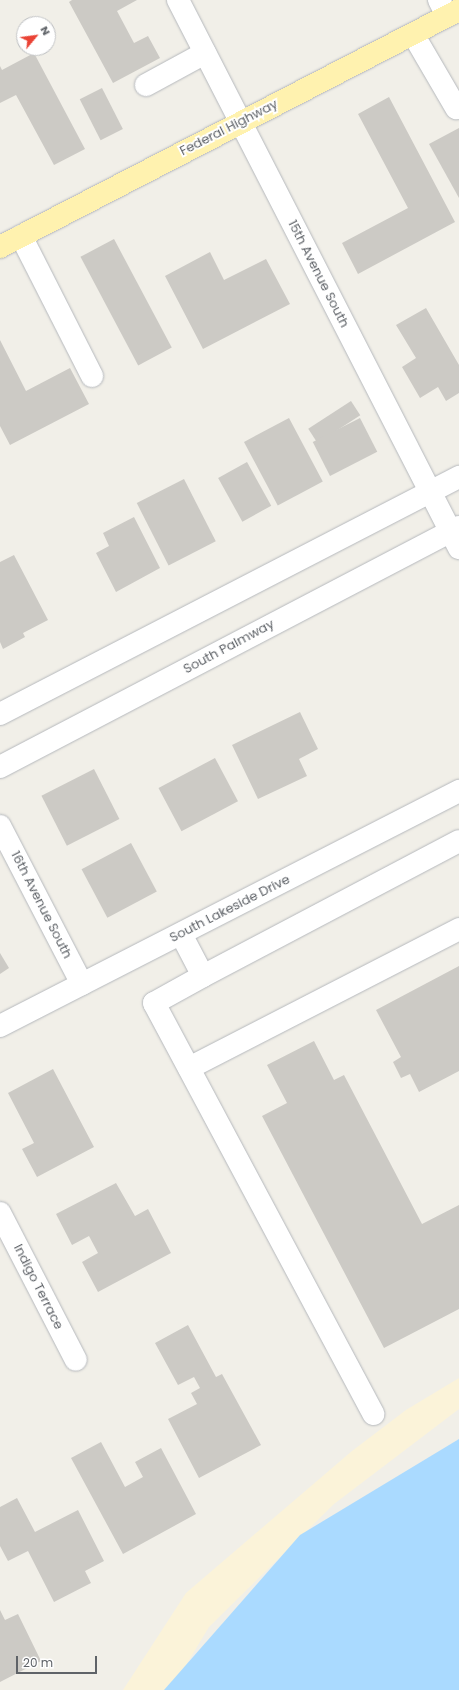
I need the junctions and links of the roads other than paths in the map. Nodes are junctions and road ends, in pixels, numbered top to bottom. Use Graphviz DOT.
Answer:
graph roads {
  1 [pos="178,0"];
  2 [pos="448,9"];
  3 [pos="413,34"];
  4 [pos="204,53"];
  5 [pos="146,85"];
  6 [pos="456,108"];
  7 [pos="240,123"];
  8 [pos="21,236"];
  9 [pos="0,247"];
  10 [pos="92,376"];
  11 [pos="459,477"];
  12 [pos="431,492"];
  13 [pos="456,535"];
  14 [pos="0,714"];
  15 [pos="0,767"];
  16 [pos="459,792"];
  17 [pos="0,826"];
  18 [pos="459,841"];
  19 [pos="459,929"];
  20 [pos="181,934"];
  21 [pos="203,976"];
  22 [pos="82,984"];
  23 [pos="0,1026"];
  24 [pos="189,1068"];
  25 [pos="0,1213"];
  26 [pos="76,1360"];
  27 [pos="373,1414"];
  1 -- 4 [label="street, 15th Avenue South"];
  2 -- 3 [label="main road, Federal Highway"];
  3 -- 6 [label="street"];
  3 -- 7 [label="main road, Federal Highway"];
  4 -- 5 [label="street"];
  4 -- 7 [label="street, 15th Avenue South"];
  7 -- 8 [label="main road, Federal Highway"];
  7 -- 12 [label="street, 15th Avenue South"];
  8 -- 9 [label="main road, Federal Highway"];
  8 -- 10 [label="street"];
  11 -- 12 [label="street"];
  12 -- 13 [label="street, 15th Avenue South"];
  12 -- 14 [label="street"];
  13 -- 15 [label="street, South Palmway"];
  16 -- 20 [label="street, South Lakeside Drive"];
  17 -- 22 [label="street, 16th Avenue South"];
  18 -- 21 [label="street"];
  19 -- 24 [label="street"];
  20 -- 21 [label="street"];
  20 -- 22 [label="street, South Lakeside Drive"];
  21 -- 24 [label="street"];
  22 -- 23 [label="street, South Lakeside Drive"];
  24 -- 27 [label="street"];
  25 -- 26 [label="street, Indigo Terrace"];
}
